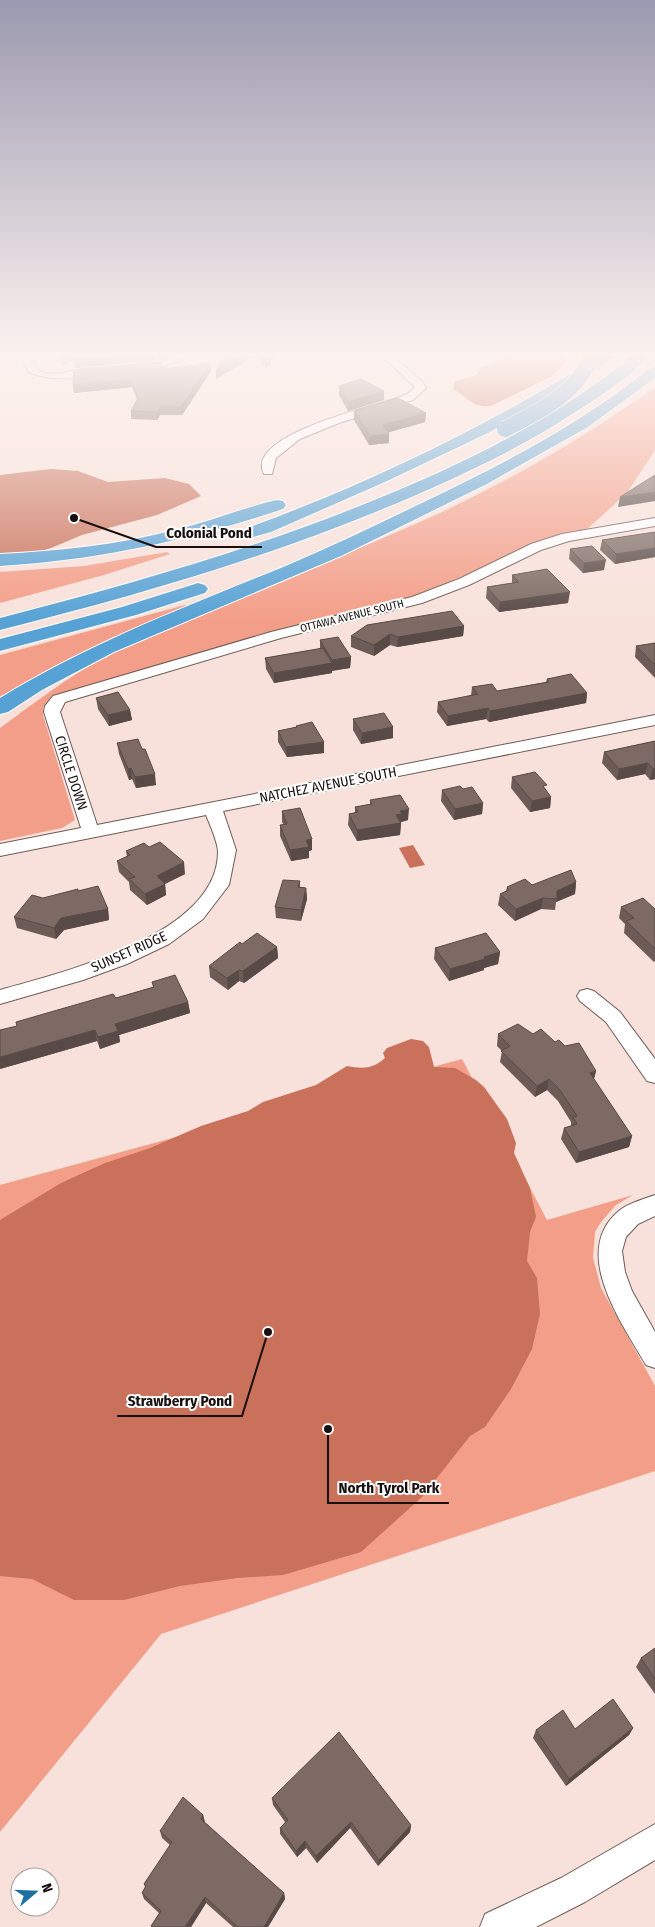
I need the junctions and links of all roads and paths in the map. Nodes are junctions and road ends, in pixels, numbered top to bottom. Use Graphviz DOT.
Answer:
graph roads {
  1 [pos="288,443"];
  2 [pos="435,443"];
  3 [pos="453,443"];
  4 [pos="476,443"];
  5 [pos="509,443"];
  6 [pos="551,443"];
  7 [pos="268,471"];
  8 [pos="452,494"];
  9 [pos="314,507"];
  10 [pos="655,522"];
  11 [pos="95,556"];
  12 [pos="0,560"];
  13 [pos="0,568"];
  14 [pos="195,570"];
  15 [pos="0,609"];
  16 [pos="0,624"];
  17 [pos="0,644"];
  18 [pos="88,656"];
  19 [pos="0,707"];
  20 [pos="52,712"];
  21 [pos="0,716"];
  22 [pos="655,720"];
  23 [pos="212,809"];
  24 [pos="91,833"];
  25 [pos="0,850"];
  26 [pos="0,996"];
  27 [pos="587,996"];
  28 [pos="655,1075"];
  29 [pos="655,1204"];
  30 [pos="655,1356"];
  31 [pos="655,1841"];
  32 [pos="498,1927"];
  1 -- 7 [label="street"];
  2 -- 11 [label="highway"];
  3 -- 9 [label="highway"];
  4 -- 14 [label="highway, bridge"];
  5 -- 14 [label="highway"];
  6 -- 8 [label="highway"];
  8 -- 17 [label="highway"];
  8 -- 18 [label="highway"];
  9 -- 11 [label="highway"];
  9 -- 15 [label="highway"];
  10 -- 20 [label="street, OTTAWA AVENUE SOUTH"];
  11 -- 12 [label="highway"];
  11 -- 13 [label="highway"];
  14 -- 16 [label="highway"];
  18 -- 19 [label="highway"];
  18 -- 21 [label="highway"];
  20 -- 24 [label="street, CIRCLE DOWN"];
  22 -- 23 [label="street, NATCHEZ AVENUE SOUTH"];
  23 -- 24 [label="street, NATCHEZ AVENUE SOUTH"];
  23 -- 26 [label="street, SUNSET RIDGE"];
  24 -- 25 [label="street, NATCHEZ AVENUE SOUTH"];
  27 -- 28 [label="street"];
  29 -- 30 [label="street"];
  31 -- 32 [label="street"];
}
